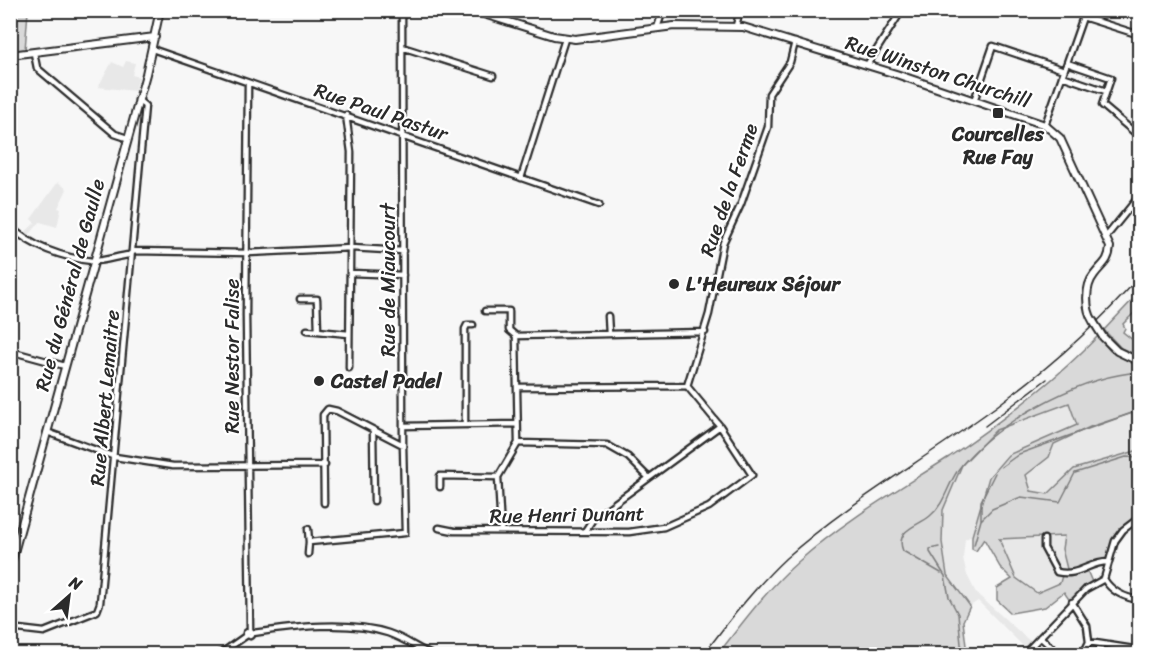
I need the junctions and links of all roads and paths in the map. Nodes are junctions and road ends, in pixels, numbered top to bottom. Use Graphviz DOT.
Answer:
graph roads {
  1 [pos="160,10"];
  2 [pos="402,10"];
  3 [pos="471,10"];
  4 [pos="663,10"];
  5 [pos="740,10"];
  6 [pos="902,10"];
  7 [pos="736,26"];
  8 [pos="657,28"];
  9 [pos="1140,35"];
  10 [pos="155,37"];
  11 [pos="565,39"];
  12 [pos="795,42"];
  13 [pos="402,47"];
  14 [pos="152,49"];
  15 [pos="34,53"];
  16 [pos="10,55"];
  17 [pos="1067,63"];
  18 [pos="867,65"];
  19 [pos="1065,70"];
  20 [pos="493,76"];
  21 [pos="1062,76"];
  22 [pos="248,82"];
  23 [pos="1106,91"];
  24 [pos="138,100"];
  25 [pos="974,101"];
  26 [pos="346,115"];
  27 [pos="1045,125"];
  28 [pos="402,136"];
  29 [pos="1140,137"];
  30 [pos="127,138"];
  31 [pos="521,178"];
  32 [pos="1140,195"];
  33 [pos="599,205"];
  34 [pos="10,226"];
  35 [pos="1106,237"];
  36 [pos="351,248"];
  37 [pos="134,251"];
  38 [pos="403,251"];
  39 [pos="248,254"];
  40 [pos="94,262"];
  41 [pos="351,273"];
  42 [pos="403,275"];
  43 [pos="300,299"];
  44 [pos="485,311"];
  45 [pos="608,316"];
  46 [pos="473,325"];
  47 [pos="307,330"];
  48 [pos="318,331"];
  49 [pos="705,332"];
  50 [pos="349,334"];
  51 [pos="609,334"];
  52 [pos="516,336"];
  53 [pos="10,351"];
  54 [pos="1140,362"];
  55 [pos="65,366"];
  56 [pos="349,368"];
  57 [pos="687,386"];
  58 [pos="518,387"];
  59 [pos="517,424"];
  60 [pos="465,425"];
  61 [pos="403,426"];
  62 [pos="720,426"];
  63 [pos="373,430"];
  64 [pos="47,432"];
  65 [pos="518,443"];
  66 [pos="403,445"];
  67 [pos="115,457"];
  68 [pos="325,465"];
  69 [pos="247,467"];
  70 [pos="498,477"];
  71 [pos="648,477"];
  72 [pos="440,487"];
  73 [pos="374,501"];
  74 [pos="324,503"];
  75 [pos="1140,517"];
  76 [pos="439,528"];
  77 [pos="308,529"];
  78 [pos="501,531"];
  79 [pos="585,531"];
  80 [pos="1044,539"];
  81 [pos="309,542"];
  82 [pos="308,554"];
  83 [pos="1108,562"];
  84 [pos="10,567"];
  85 [pos="1104,579"];
  86 [pos="1140,600"];
  87 [pos="1072,602"];
  88 [pos="10,628"];
  89 [pos="250,633"];
  90 [pos="1040,637"];
  91 [pos="1089,642"];
  92 [pos="1140,650"];
  93 [pos="220,654"];
  94 [pos="430,654"];
  95 [pos="1024,654"];
  96 [pos="1059,654"];
  97 [pos="1083,654"];
  1 -- 10 [label="main road, Rue du Général de Gaulle"];
  2 -- 13 [label="street, Rue de Miaucourt"];
  3 -- 11 [label="main road, Rue Winston Churchill"];
  4 -- 8 [label="street"];
  5 -- 7 [label="street"];
  6 -- 18 [label="street"];
  7 -- 8 [label="main road, Rue Winston Churchill"];
  7 -- 12 [label="main road, Rue Winston Churchill"];
  8 -- 11 [label="main road, Rue Winston Churchill"];
  9 -- 17 [label="street"];
  10 -- 14 [label="main road, Rue du Général de Gaulle"];
  10 -- 15 [label="main road"];
  11 -- 31 [label="street"];
  12 -- 18 [label="main road, Rue Winston Churchill"];
  12 -- 49 [label="street, Rue de la Ferme"];
  13 -- 20 [label="street"];
  13 -- 28 [label="street, Rue de Miaucourt"];
  14 -- 22 [label="street, Rue Paul Pastur"];
  14 -- 24 [label="main road, Rue du Général de Gaulle"];
  15 -- 16 [label="main road"];
  15 -- 30 [label="street"];
  17 -- 19 [label="street"];
  17 -- 23 [label="street"];
  18 -- 25 [label="main road, Rue Winston Churchill"];
  19 -- 21 [label="street"];
  19 -- 25 [label="street"];
  21 -- 23 [label="street"];
  21 -- 27 [label="street"];
  22 -- 26 [label="street, Rue Paul Pastur"];
  22 -- 39 [label="street, Rue Nestor Falise"];
  23 -- 29 [label="street"];
  24 -- 30 [label="main road, Rue du Général de Gaulle"];
  24 -- 37 [label="street, Rue Albert Lemaitre"];
  25 -- 27 [label="main road, Rue Winston Churchill"];
  26 -- 28 [label="street, Rue Paul Pastur"];
  26 -- 36 [label="street"];
  27 -- 35 [label="main road, Rue Winston Churchill"];
  28 -- 31 [label="street, Rue Paul Pastur"];
  28 -- 38 [label="street, Rue de Miaucourt"];
  30 -- 40 [label="main road, Rue du Général de Gaulle"];
  31 -- 33 [label="street, Rue Paul Pastur"];
  32 -- 35 [label="street"];
  34 -- 40 [label="street"];
  35 -- 54 [label="main road, Rue Winston Churchill, bridge"];
  36 -- 38 [label="street"];
  36 -- 39 [label="street"];
  36 -- 41 [label="street"];
  37 -- 39 [label="street"];
  37 -- 40 [label="street"];
  37 -- 67 [label="street, Rue Albert Lemaitre"];
  38 -- 42 [label="street, Rue de Miaucourt"];
  39 -- 69 [label="street, Rue Nestor Falise"];
  40 -- 55 [label="main road, Rue du Général de Gaulle"];
  41 -- 42 [label="street"];
  41 -- 50 [label="street"];
  42 -- 61 [label="street, Rue de Miaucourt"];
  43 -- 48 [label="street"];
  44 -- 52 [label="street"];
  45 -- 51 [label="street"];
  46 -- 60 [label="street"];
  47 -- 48 [label="street"];
  48 -- 50 [label="street"];
  49 -- 51 [label="street"];
  49 -- 57 [label="street, Rue de la Ferme"];
  50 -- 56 [label="street"];
  51 -- 52 [label="street"];
  52 -- 58 [label="street"];
  53 -- 55 [label="street"];
  55 -- 64 [label="main road, Rue du Général de Gaulle"];
  57 -- 58 [label="street"];
  57 -- 62 [label="street"];
  58 -- 59 [label="street"];
  59 -- 60 [label="street"];
  59 -- 65 [label="street"];
  60 -- 61 [label="street"];
  61 -- 66 [label="street, Rue de Miaucourt"];
  62 -- 71 [label="street"];
  62 -- 79 [label="street, Rue Henri Dunant"];
  63 -- 66 [label="street"];
  63 -- 68 [label="street"];
  63 -- 73 [label="street"];
  64 -- 67 [label="street"];
  64 -- 84 [label="main road, Rue du Général de Gaulle"];
  65 -- 70 [label="street"];
  65 -- 71 [label="street"];
  66 -- 81 [label="street, Rue de Miaucourt"];
  67 -- 69 [label="street"];
  67 -- 88 [label="street, Rue Albert Lemaitre"];
  68 -- 69 [label="street"];
  68 -- 74 [label="street"];
  69 -- 89 [label="street, Rue Nestor Falise"];
  70 -- 72 [label="street"];
  70 -- 78 [label="street"];
  71 -- 79 [label="street"];
  75 -- 83 [label="street"];
  76 -- 78 [label="street, Rue Henri Dunant"];
  77 -- 81 [label="street"];
  78 -- 79 [label="street, Rue Henri Dunant"];
  80 -- 83 [label="street"];
  81 -- 82 [label="street"];
  83 -- 85 [label="street"];
  85 -- 86 [label="street"];
  85 -- 87 [label="street"];
  87 -- 90 [label="street"];
  87 -- 91 [label="street"];
  89 -- 93 [label="street"];
  89 -- 94 [label="street"];
  90 -- 95 [label="street"];
  90 -- 96 [label="street"];
  91 -- 92 [label="street"];
  91 -- 97 [label="street"];
}
